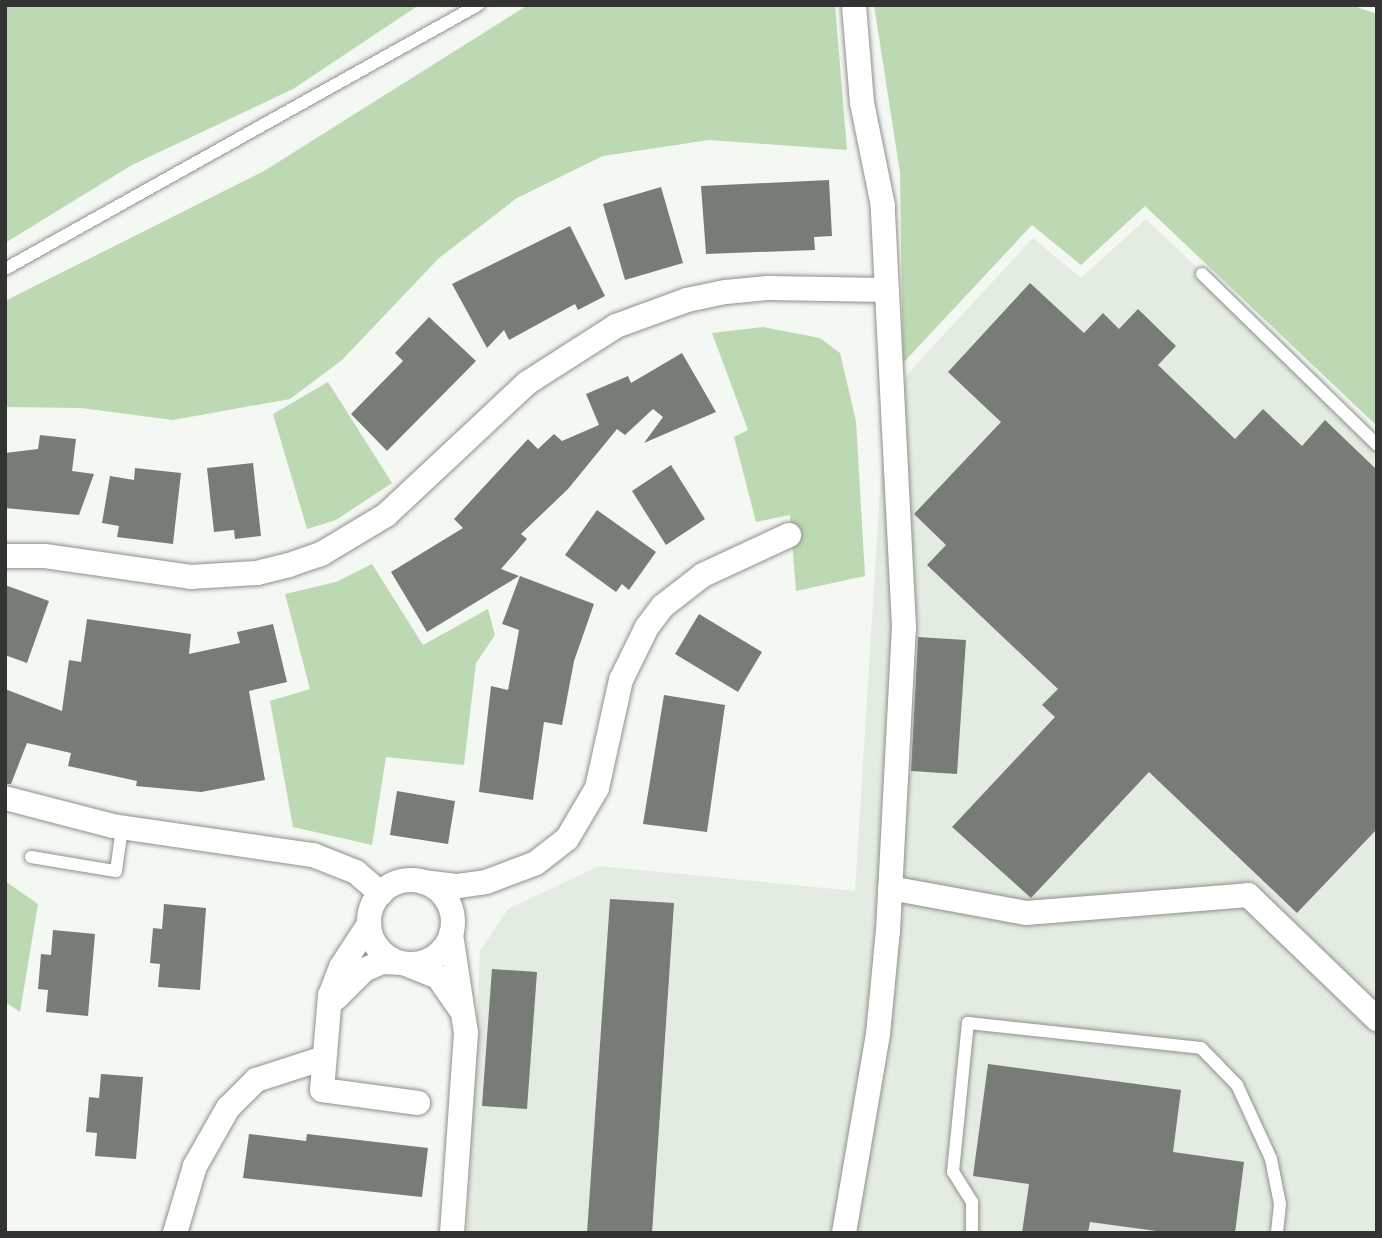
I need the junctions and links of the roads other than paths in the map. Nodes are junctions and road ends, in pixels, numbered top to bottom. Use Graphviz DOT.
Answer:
graph roads {
  1 [pos="478,5"];
  2 [pos="854,5"];
  3 [pos="5,269"];
  4 [pos="1202,274"];
  5 [pos="887,290"];
  6 [pos="1377,445"];
  7 [pos="789,536"];
  8 [pos="5,556"];
  9 [pos="5,798"];
  10 [pos="122,828"];
  11 [pos="31,857"];
  12 [pos="493,880"];
  13 [pos="423,882"];
  14 [pos="890,888"];
  15 [pos="381,894"];
  16 [pos="369,924"];
  17 [pos="452,931"];
  18 [pos="403,963"];
  19 [pos="328,1018"];
  20 [pos="1377,1019"];
  21 [pos="466,1020"];
  22 [pos="324,1058"];
  23 [pos="418,1103"];
  24 [pos="175,1233"];
  25 [pos="452,1233"];
  26 [pos="844,1233"];
  27 [pos="972,1233"];
  28 [pos="1277,1233"];
  1 -- 3 [label="lane"];
  2 -- 5 [label="street"];
  4 -- 6 [label="lane"];
  5 -- 8 [label="street"];
  5 -- 14 [label="street"];
  7 -- 12 [label="street"];
  9 -- 10 [label="street"];
  10 -- 11 [label="lane"];
  10 -- 15 [label="street"];
  12 -- 13 [label="street"];
  12 -- 17 [label="street"];
  13 -- 15 [label="street"];
  13 -- 17 [label="street"];
  14 -- 20 [label="street"];
  14 -- 26 [label="street"];
  15 -- 16 [label="street"];
  16 -- 18 [label="street"];
  16 -- 19 [label="street"];
  17 -- 18 [label="street"];
  17 -- 21 [label="street"];
  18 -- 19 [label="street"];
  18 -- 21 [label="street"];
  19 -- 22 [label="street"];
  21 -- 25 [label="street"];
  22 -- 23 [label="street"];
  22 -- 24 [label="street"];
  27 -- 28 [label="lane"];
}
